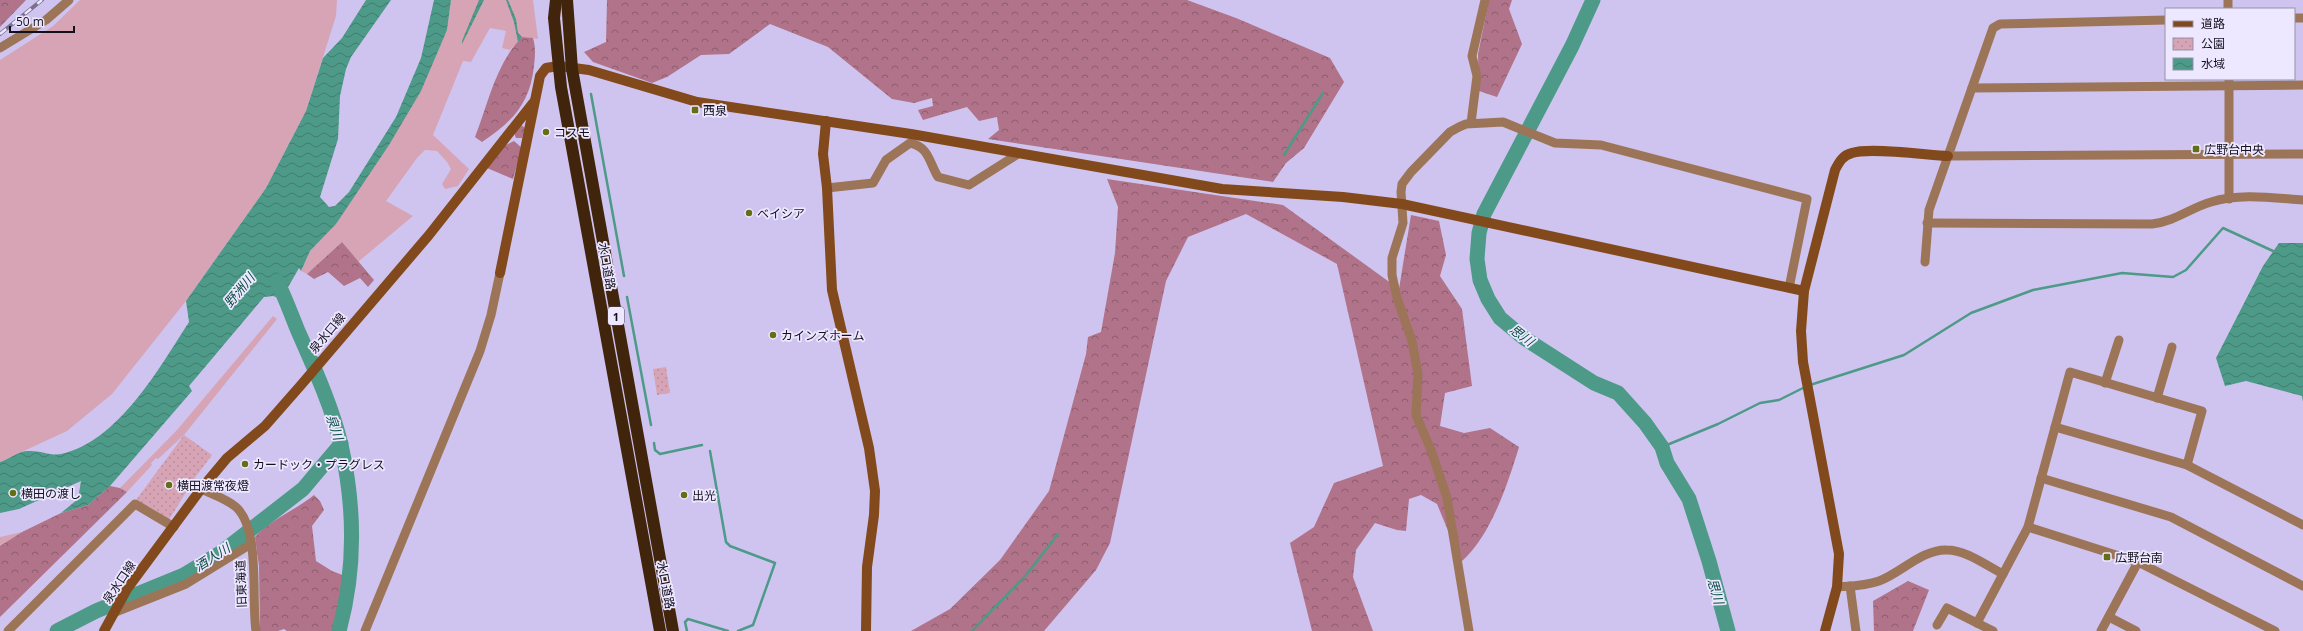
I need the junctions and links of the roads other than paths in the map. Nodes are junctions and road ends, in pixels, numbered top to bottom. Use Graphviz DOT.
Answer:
graph roads {
  1 [pos="69,0"];
  2 [pos="556,0"];
  3 [pos="567,0"];
  4 [pos="1485,0"];
  5 [pos="2165,20"];
  6 [pos="0,48"];
  7 [pos="558,66"];
  8 [pos="572,68"];
  9 [pos="2229,82"];
  10 [pos="2303,85"];
  11 [pos="1972,88"];
  12 [pos="533,102"];
  13 [pos="826,120"];
  14 [pos="1471,123"];
  15 [pos="910,138"];
  16 [pos="1018,154"];
  17 [pos="2229,154"];
  18 [pos="2303,154"];
  19 [pos="1948,156"];
  20 [pos="827,188"];
  21 [pos="2229,199"];
  22 [pos="2303,200"];
  23 [pos="1402,204"];
  24 [pos="1927,224"];
  25 [pos="1925,262"];
  26 [pos="500,273"];
  27 [pos="1789,288"];
  28 [pos="1804,291"];
  29 [pos="2119,340"];
  30 [pos="2172,347"];
  31 [pos="2105,383"];
  32 [pos="2157,398"];
  33 [pos="2056,427"];
  34 [pos="2187,465"];
  35 [pos="2041,478"];
  36 [pos="201,489"];
  37 [pos="2303,525"];
  38 [pos="174,527"];
  39 [pos="2028,527"];
  40 [pos="251,542"];
  41 [pos="2138,562"];
  42 [pos="2003,574"];
  43 [pos="1850,586"];
  44 [pos="2303,586"];
  45 [pos="1837,587"];
  46 [pos="114,611"];
  47 [pos="2109,617"];
  48 [pos="1977,623"];
  49 [pos="1937,625"];
  50 [pos="8,631"];
  51 [pos="104,631"];
  52 [pos="256,631"];
  53 [pos="365,631"];
  54 [pos="660,631"];
  55 [pos="673,631"];
  56 [pos="866,631"];
  57 [pos="1469,631"];
  58 [pos="1825,631"];
  59 [pos="1856,631"];
  60 [pos="1993,631"];
  61 [pos="2101,631"];
  62 [pos="2136,631"];
  63 [pos="2275,631"];
  1 -- 6 [label="street"];
  2 -- 7 [label="highway, 水口道路 / 1"];
  3 -- 8 [label="highway, 水口道路 / 1"];
  4 -- 14 [label="street"];
  5 -- 11 [label="street"];
  7 -- 8 [label="street"];
  7 -- 12 [label="street, 泉水口線"];
  7 -- 54 [label="highway, 水口道路 / 1"];
  8 -- 13 [label="street"];
  8 -- 55 [label="highway, 水口道路 / 1"];
  9 -- 10 [label="street"];
  9 -- 11 [label="street"];
  9 -- 17 [label="street"];
  11 -- 19 [label="street"];
  12 -- 26 [label="street"];
  12 -- 36 [label="street, 泉水口線"];
  13 -- 15 [label="street"];
  13 -- 20 [label="street"];
  14 -- 23 [label="street"];
  14 -- 27 [label="street"];
  15 -- 16 [label="street"];
  15 -- 16 [label="street"];
  15 -- 20 [label="street"];
  16 -- 23 [label="street"];
  17 -- 18 [label="street"];
  17 -- 19 [label="street"];
  17 -- 21 [label="street"];
  19 -- 24 [label="street"];
  19 -- 28 [label="street"];
  20 -- 56 [label="street"];
  21 -- 22 [label="street"];
  21 -- 24 [label="street"];
  23 -- 27 [label="street"];
  23 -- 57 [label="street"];
  24 -- 25 [label="street"];
  26 -- 53 [label="street"];
  27 -- 28 [label="street"];
  28 -- 45 [label="street"];
  29 -- 31 [label="street"];
  30 -- 32 [label="street"];
  31 -- 32 [label="street"];
  31 -- 33 [label="street"];
  32 -- 34 [label="street"];
  33 -- 34 [label="street"];
  33 -- 35 [label="street"];
  34 -- 37 [label="street"];
  35 -- 39 [label="street"];
  35 -- 44 [label="street"];
  36 -- 38 [label="street, 泉水口線"];
  36 -- 40 [label="street, 旧東海道"];
  38 -- 46 [label="street, 泉水口線"];
  38 -- 50 [label="street"];
  39 -- 41 [label="street"];
  39 -- 42 [label="street"];
  40 -- 46 [label="street"];
  40 -- 52 [label="street, 旧東海道"];
  41 -- 47 [label="street"];
  41 -- 63 [label="street"];
  42 -- 43 [label="street"];
  42 -- 48 [label="street"];
  43 -- 45 [label="street"];
  43 -- 59 [label="street"];
  45 -- 58 [label="street"];
  46 -- 51 [label="street, 泉水口線"];
  47 -- 61 [label="street"];
  47 -- 62 [label="street"];
  48 -- 49 [label="street"];
  48 -- 60 [label="street"];
}
